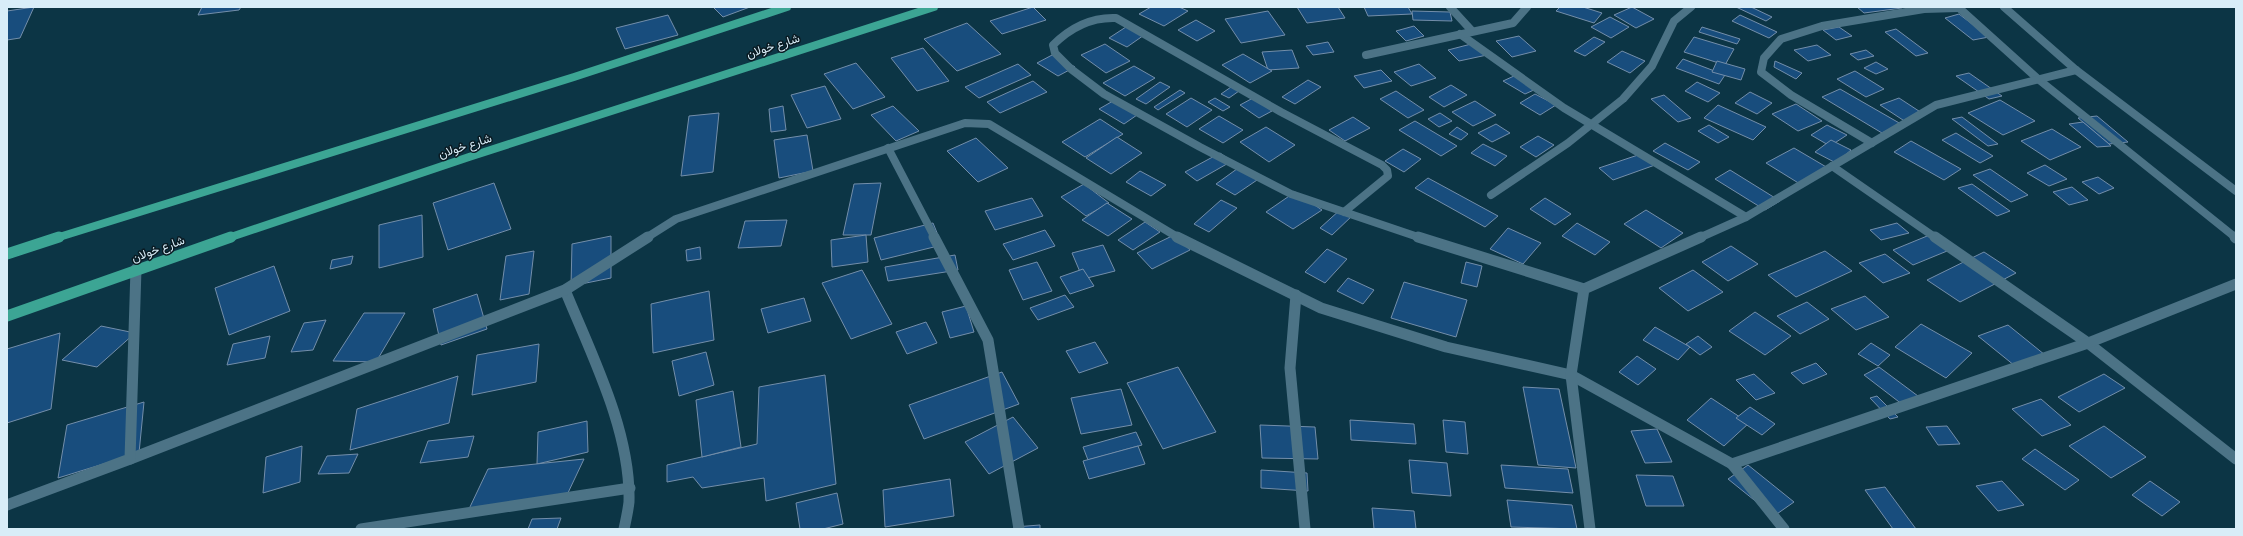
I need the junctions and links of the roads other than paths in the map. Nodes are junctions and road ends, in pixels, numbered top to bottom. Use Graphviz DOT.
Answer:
graph roads {
  1 [pos="787,7"];
  2 [pos="934,7"];
  3 [pos="1450,7"];
  4 [pos="1526,7"];
  5 [pos="1692,7"];
  6 [pos="1958,7"];
  7 [pos="2004,7"];
  8 [pos="1472,32"];
  9 [pos="1460,34"];
  10 [pos="1366,55"];
  11 [pos="2076,70"];
  12 [pos="2038,79"];
  13 [pos="1592,127"];
  14 [pos="1872,143"];
  15 [pos="888,148"];
  16 [pos="1832,166"];
  17 [pos="2236,191"];
  18 [pos="1491,195"];
  19 [pos="1344,212"];
  20 [pos="1746,217"];
  21 [pos="2236,238"];
  22 [pos="7,254"];
  23 [pos="136,269"];
  24 [pos="2236,284"];
  25 [pos="1584,289"];
  26 [pos="565,290"];
  27 [pos="1296,296"];
  28 [pos="7,316"];
  29 [pos="2088,343"];
  30 [pos="1571,375"];
  31 [pos="130,459"];
  32 [pos="2236,459"];
  33 [pos="1732,464"];
  34 [pos="630,488"];
  35 [pos="7,505"];
  36 [pos="361,529"];
  37 [pos="624,529"];
  38 [pos="1019,529"];
  39 [pos="1305,529"];
  40 [pos="1590,529"];
  41 [pos="1784,529"];
  1 -- 22 [label="main road"];
  2 -- 23 [label="main road, شارع خولان"];
  3 -- 8 [label="street"];
  4 -- 8 [label="street"];
  5 -- 13 [label="street"];
  6 -- 12 [label="street"];
  6 -- 14 [label="street"];
  7 -- 11 [label="street"];
  8 -- 9 [label="street"];
  9 -- 10 [label="street"];
  9 -- 13 [label="street"];
  11 -- 12 [label="street"];
  11 -- 17 [label="street"];
  12 -- 14 [label="street"];
  12 -- 21 [label="street"];
  13 -- 18 [label="street"];
  13 -- 20 [label="street"];
  14 -- 16 [label="street"];
  15 -- 26 [label="street"];
  15 -- 27 [label="street"];
  15 -- 38 [label="street"];
  16 -- 20 [label="street"];
  16 -- 29 [label="street"];
  19 -- 19 [label="street"];
  19 -- 25 [label="street"];
  20 -- 25 [label="street"];
  23 -- 28 [label="main road, شارع خولان"];
  23 -- 31 [label="street"];
  24 -- 29 [label="street"];
  25 -- 30 [label="street"];
  26 -- 31 [label="street"];
  26 -- 34 [label="street"];
  27 -- 30 [label="street"];
  27 -- 39 [label="street"];
  29 -- 32 [label="street"];
  29 -- 33 [label="street"];
  30 -- 33 [label="street"];
  30 -- 40 [label="street"];
  31 -- 35 [label="street"];
  33 -- 41 [label="street"];
  34 -- 36 [label="street"];
  34 -- 37 [label="street"];
}
